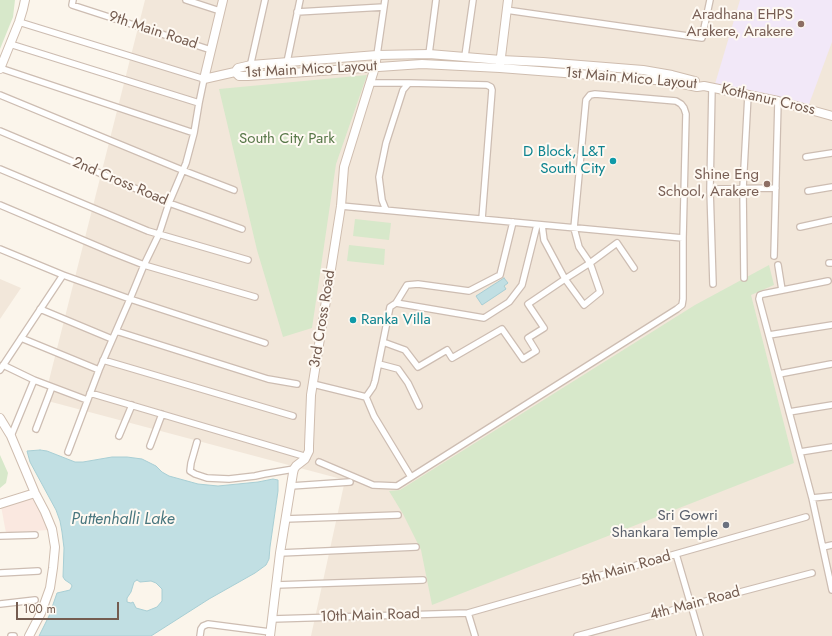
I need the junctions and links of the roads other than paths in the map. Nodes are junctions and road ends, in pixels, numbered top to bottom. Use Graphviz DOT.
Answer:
graph roads {
  1 [pos="25,0"];
  2 [pos="186,0"];
  3 [pos="223,0"];
  4 [pos="265,0"];
  5 [pos="300,0"];
  6 [pos="385,0"];
  7 [pos="436,0"];
  8 [pos="473,0"];
  9 [pos="508,0"];
  10 [pos="710,0"];
  11 [pos="72,3"];
  12 [pos="384,7"];
  13 [pos="506,10"];
  14 [pos="220,11"];
  15 [pos="298,12"];
  16 [pos="19,22"];
  17 [pos="10,44"];
  18 [pos="211,50"];
  19 [pos="429,54"];
  20 [pos="377,55"];
  21 [pos="464,56"];
  22 [pos="287,62"];
  23 [pos="500,64"];
  24 [pos="251,65"];
  25 [pos="375,67"];
  26 [pos="0,69"];
  27 [pos="235,72"];
  28 [pos="285,73"];
  29 [pos="248,76"];
  30 [pos="204,79"];
  31 [pos="370,83"];
  32 [pos="409,83"];
  33 [pos="708,87"];
  34 [pos="748,94"];
  35 [pos="0,95"];
  36 [pos="778,101"];
  37 [pos="199,103"];
  38 [pos="832,116"];
  39 [pos="0,131"];
  40 [pos="194,132"];
  41 [pos="832,153"];
  42 [pos="806,157"];
  43 [pos="0,169"];
  44 [pos="182,170"];
  45 [pos="832,187"];
  46 [pos="743,188"];
  47 [pos="776,188"];
  48 [pos="710,189"];
  49 [pos="234,190"];
  50 [pos="808,191"];
  51 [pos="169,203"];
  52 [pos="0,205"];
  53 [pos="341,206"];
  54 [pos="386,210"];
  55 [pos="482,220"];
  56 [pos="832,220"];
  57 [pos="513,222"];
  58 [pos="539,225"];
  59 [pos="800,227"];
  60 [pos="574,228"];
  61 [pos="242,229"];
  62 [pos="159,234"];
  63 [pos="683,238"];
  64 [pos="0,249"];
  65 [pos="774,256"];
  66 [pos="248,260"];
  67 [pos="590,263"];
  68 [pos="144,265"];
  69 [pos="778,265"];
  70 [pos="634,268"];
  71 [pos="63,275"];
  72 [pos="744,278"];
  73 [pos="565,279"];
  74 [pos="828,281"];
  75 [pos="713,284"];
  76 [pos="782,290"];
  77 [pos="255,297"];
  78 [pos="130,299"];
  79 [pos="396,303"];
  80 [pos="40,309"];
  81 [pos="832,325"];
  82 [pos="116,332"];
  83 [pos="769,335"];
  84 [pos="21,338"];
  85 [pos="112,339"];
  86 [pos="383,342"];
  87 [pos="265,343"];
  88 [pos="103,360"];
  89 [pos="378,364"];
  90 [pos="831,364"];
  91 [pos="2,367"];
  92 [pos="99,370"];
  93 [pos="779,374"];
  94 [pos="34,380"];
  95 [pos="297,384"];
  96 [pos="313,384"];
  97 [pos="52,387"];
  98 [pos="90,393"];
  99 [pos="366,397"];
  100 [pos="87,400"];
  101 [pos="132,405"];
  102 [pos="832,405"];
  103 [pos="419,406"];
  104 [pos="789,412"];
  105 [pos="162,414"];
  106 [pos="293,416"];
  107 [pos="0,418"];
  108 [pos="36,429"];
  109 [pos="11,436"];
  110 [pos="119,436"];
  111 [pos="197,442"];
  112 [pos="150,446"];
  113 [pos="832,447"];
  114 [pos="68,452"];
  115 [pos="800,452"];
  116 [pos="307,456"];
  117 [pos="320,462"];
  118 [pos="294,469"];
  119 [pos="411,477"];
  120 [pos="350,482"];
  121 [pos="291,486"];
  122 [pos="35,492"];
  123 [pos="832,496"];
  124 [pos="812,498"];
  125 [pos="0,504"];
  126 [pos="398,515"];
  127 [pos="806,518"];
  128 [pos="285,519"];
  129 [pos="35,535"];
  130 [pos="0,536"];
  131 [pos="832,545"];
  132 [pos="822,546"];
  133 [pos="416,547"];
  134 [pos="280,553"];
  135 [pos="676,554"];
  136 [pos="38,571"];
  137 [pos="0,573"];
  138 [pos="812,573"];
  139 [pos="423,580"];
  140 [pos="276,585"];
  141 [pos="832,590"];
  142 [pos="35,600"];
  143 [pos="0,604"];
  144 [pos="691,604"];
  145 [pos="468,613"];
  146 [pos="272,619"];
  147 [pos="270,634"];
  148 [pos="10,636"];
  149 [pos="14,636"];
  150 [pos="29,636"];
  151 [pos="200,636"];
  152 [pos="475,636"];
  153 [pos="577,636"];
  154 [pos="700,636"];
  1 -- 16 [label="street"];
  2 -- 14 [label="street"];
  3 -- 14 [label="street"];
  4 -- 24 [label="street"];
  5 -- 15 [label="street"];
  6 -- 12 [label="street, 3rd Cross Road"];
  7 -- 19 [label="street"];
  8 -- 21 [label="street"];
  9 -- 13 [label="street"];
  10 -- 13 [label="street"];
  11 -- 18 [label="street, 9th Main Road"];
  12 -- 15 [label="street"];
  12 -- 20 [label="street, 3rd Cross Road"];
  13 -- 23 [label="street"];
  14 -- 18 [label="street"];
  15 -- 22 [label="street"];
  16 -- 17 [label="street"];
  16 -- 30 [label="street"];
  17 -- 26 [label="street"];
  17 -- 37 [label="street"];
  18 -- 30 [label="street"];
  19 -- 20 [label="street, 1st Main Mico Layout"];
  19 -- 21 [label="street, 1st Main Mico Layout"];
  20 -- 22 [label="street, 1st Main Mico Layout"];
  20 -- 25 [label="street, 3rd Cross Road"];
  21 -- 23 [label="street, 1st Main Mico Layout"];
  22 -- 24 [label="street, 1st Main Mico Layout"];
  22 -- 28 [label="street"];
  23 -- 25 [label="street, 1st Main Mico Layout"];
  23 -- 33 [label="street, 1st Main Mico Layout"];
  24 -- 27 [label="street, 1st Main Mico Layout"];
  24 -- 29 [label="street"];
  25 -- 28 [label="street, 1st Main Mico Layout"];
  25 -- 31 [label="street, 3rd Cross Road"];
  26 -- 40 [label="street"];
  27 -- 29 [label="street, 1st Main Mico Layout"];
  27 -- 30 [label="street, 1st Main Mico Layout"];
  28 -- 29 [label="street, 1st Main Mico Layout"];
  30 -- 37 [label="street"];
  31 -- 32 [label="street"];
  31 -- 53 [label="street, 3rd Cross Road"];
  32 -- 54 [label="street"];
  32 -- 55 [label="street"];
  33 -- 34 [label="street, Kothanur Cross"];
  33 -- 48 [label="street"];
  34 -- 36 [label="street, Kothanur Cross"];
  34 -- 46 [label="street"];
  35 -- 44 [label="street"];
  36 -- 38 [label="street, Kothanur Cross"];
  36 -- 47 [label="street"];
  37 -- 40 [label="street"];
  39 -- 51 [label="street, 2nd Cross Road"];
  40 -- 44 [label="street"];
  41 -- 42 [label="street"];
  43 -- 62 [label="street"];
  44 -- 49 [label="street"];
  44 -- 51 [label="street"];
  45 -- 50 [label="street"];
  46 -- 47 [label="street"];
  46 -- 48 [label="street"];
  46 -- 72 [label="street"];
  47 -- 65 [label="street"];
  48 -- 75 [label="street"];
  51 -- 61 [label="street, 2nd Cross Road"];
  51 -- 62 [label="street"];
  52 -- 68 [label="street"];
  53 -- 54 [label="street"];
  53 -- 96 [label="street, 3rd Cross Road"];
  54 -- 55 [label="street"];
  55 -- 57 [label="street"];
  56 -- 59 [label="street"];
  57 -- 58 [label="street"];
  57 -- 79 [label="street"];
  58 -- 60 [label="street"];
  58 -- 73 [label="street"];
  58 -- 79 [label="street"];
  60 -- 63 [label="street"];
  60 -- 63 [label="street"];
  60 -- 67 [label="street"];
  62 -- 66 [label="street"];
  62 -- 68 [label="street"];
  63 -- 119 [label="street"];
  64 -- 71 [label="street"];
  67 -- 70 [label="street"];
  67 -- 73 [label="street"];
  67 -- 73 [label="street"];
  68 -- 77 [label="street"];
  68 -- 78 [label="street"];
  69 -- 76 [label="street"];
  71 -- 78 [label="street"];
  71 -- 80 [label="street"];
  73 -- 86 [label="street"];
  74 -- 76 [label="street"];
  76 -- 83 [label="street"];
  78 -- 82 [label="street"];
  78 -- 87 [label="street"];
  79 -- 86 [label="street"];
  80 -- 84 [label="street"];
  80 -- 85 [label="street"];
  81 -- 83 [label="street"];
  82 -- 85 [label="street"];
  82 -- 95 [label="street"];
  83 -- 93 [label="street"];
  84 -- 91 [label="street"];
  84 -- 92 [label="street"];
  85 -- 88 [label="street"];
  86 -- 89 [label="street"];
  88 -- 92 [label="street"];
  88 -- 106 [label="street"];
  89 -- 99 [label="street"];
  89 -- 103 [label="street"];
  90 -- 93 [label="street"];
  91 -- 94 [label="street"];
  92 -- 98 [label="street"];
  93 -- 104 [label="street"];
  94 -- 97 [label="street"];
  94 -- 109 [label="street"];
  96 -- 99 [label="street"];
  96 -- 116 [label="street, 3rd Cross Road"];
  97 -- 100 [label="street"];
  97 -- 108 [label="street"];
  98 -- 100 [label="street"];
  98 -- 101 [label="street"];
  99 -- 119 [label="street"];
  100 -- 114 [label="street"];
  101 -- 105 [label="street"];
  101 -- 110 [label="street"];
  102 -- 104 [label="street"];
  104 -- 115 [label="street"];
  105 -- 112 [label="street"];
  105 -- 116 [label="street"];
  107 -- 109 [label="street"];
  109 -- 122 [label="street"];
  111 -- 118 [label="street"];
  113 -- 115 [label="street"];
  115 -- 124 [label="street"];
  116 -- 118 [label="street"];
  117 -- 119 [label="street"];
  118 -- 121 [label="street"];
  120 -- 121 [label="street"];
  121 -- 128 [label="street"];
  122 -- 125 [label="street"];
  122 -- 150 [label="street"];
  123 -- 124 [label="street"];
  124 -- 132 [label="street"];
  126 -- 128 [label="street"];
  127 -- 135 [label="street, 5th Main Road"];
  128 -- 134 [label="street"];
  129 -- 130 [label="street"];
  131 -- 132 [label="street"];
  132 -- 141 [label="street"];
  133 -- 134 [label="street"];
  134 -- 140 [label="street"];
  135 -- 144 [label="street"];
  135 -- 145 [label="street, 5th Main Road"];
  136 -- 137 [label="street"];
  138 -- 144 [label="street, 4th Main Road"];
  139 -- 140 [label="street"];
  140 -- 146 [label="street"];
  142 -- 143 [label="street"];
  144 -- 153 [label="street, 4th Main Road"];
  144 -- 154 [label="street"];
  145 -- 146 [label="street, 10th Main Road"];
  145 -- 152 [label="street"];
  146 -- 147 [label="street"];
  147 -- 151 [label="street"];
  148 -- 149 [label="street"];
}
